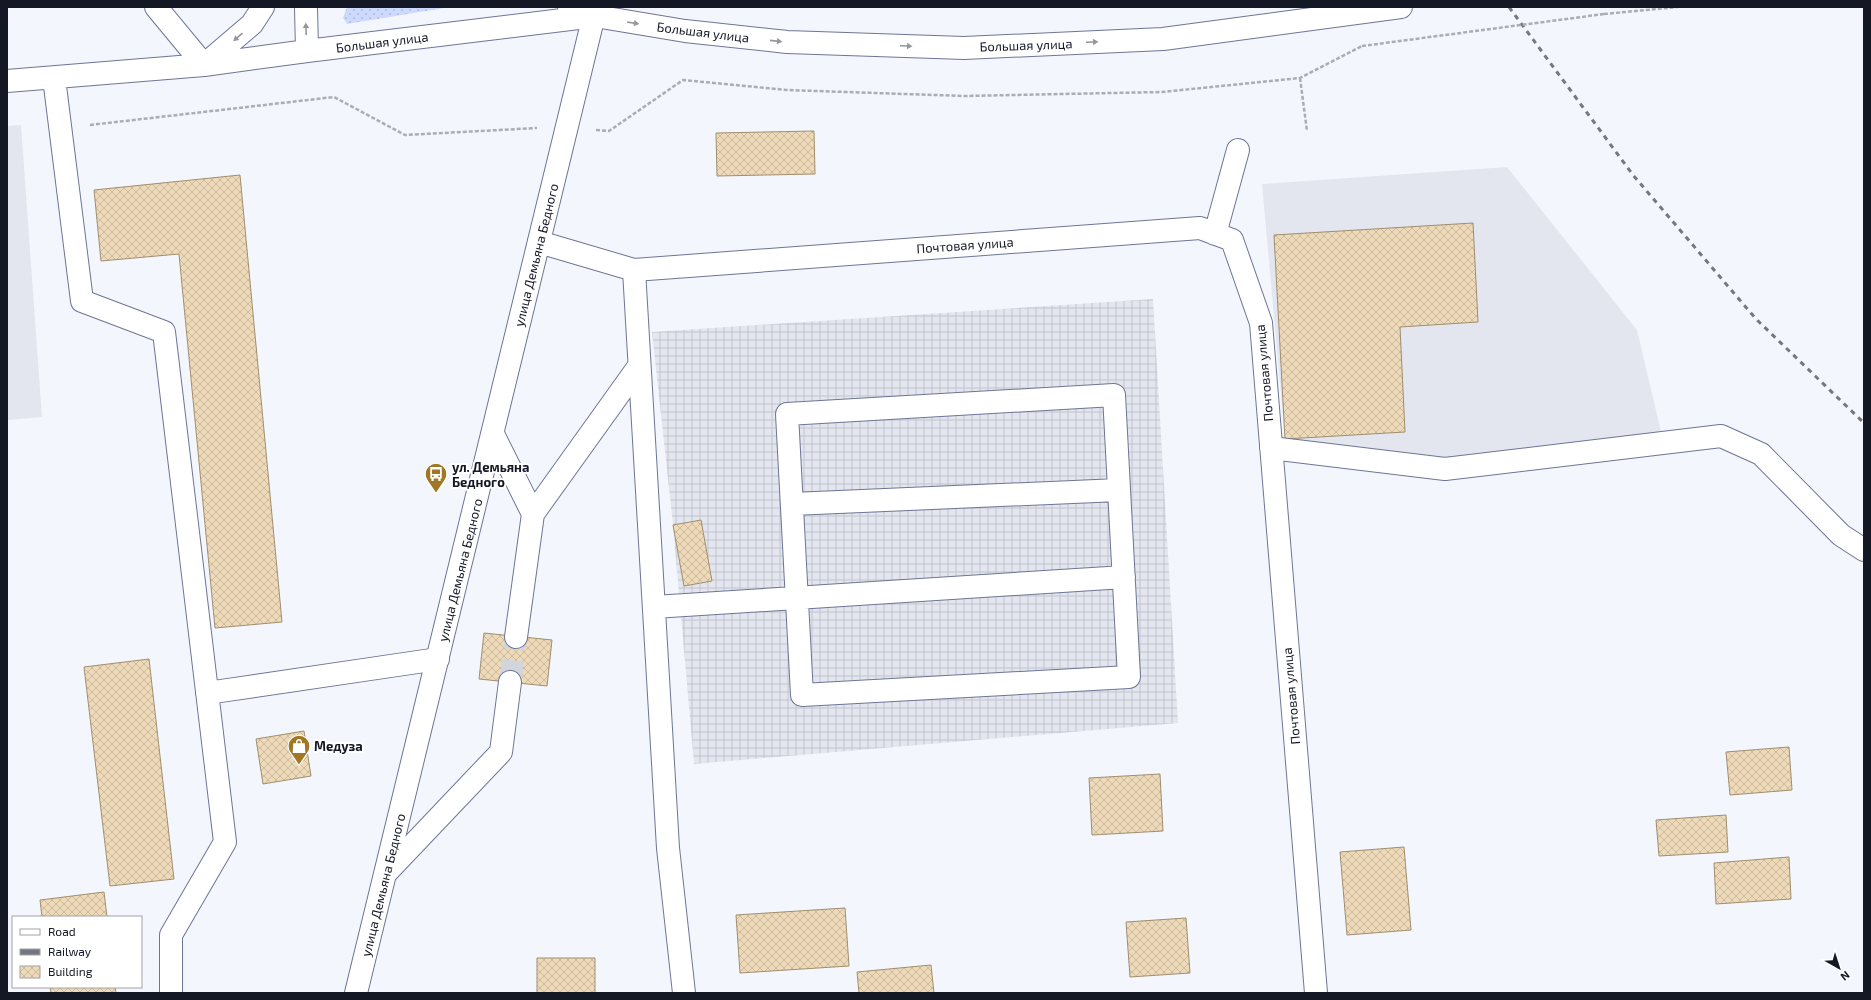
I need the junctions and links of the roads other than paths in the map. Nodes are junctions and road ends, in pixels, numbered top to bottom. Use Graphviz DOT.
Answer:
graph roads {
  1 [pos="156,7"];
  2 [pos="263,7"];
  3 [pos="306,7"];
  4 [pos="569,7"];
  5 [pos="1401,7"];
  6 [pos="595,12"];
  7 [pos="307,51"];
  8 [pos="204,65"];
  9 [pos="54,78"];
  10 [pos="7,81"];
  11 [pos="1238,150"];
  12 [pos="1215,234"];
  13 [pos="539,242"];
  14 [pos="634,270"];
  15 [pos="639,366"];
  16 [pos="493,434"];
  17 [pos="1271,448"];
  18 [pos="1119,490"];
  19 [pos="792,504"];
  20 [pos="533,514"];
  21 [pos="1864,550"];
  22 [pos="1124,577"];
  23 [pos="797,598"];
  24 [pos="654,607"];
  25 [pos="516,637"];
  26 [pos="438,659"];
  27 [pos="510,682"];
  28 [pos="207,693"];
  29 [pos="386,872"];
  30 [pos="171,993"];
  31 [pos="356,993"];
  32 [pos="684,993"];
  33 [pos="1316,993"];
  1 -- 8 [label="main road"];
  2 -- 8 [label="main road, one-way"];
  7 -- 3 [label="main road, one-way"];
  4 -- 6 [label="main road"];
  6 -- 5 [label="main road, Большая улица, one-way"];
  6 -- 7 [label="main road, Большая улица"];
  6 -- 13 [label="main road, улица Демьяна Бедного"];
  7 -- 8 [label="main road, Большая улица"];
  8 -- 9 [label="main road, Большая улица"];
  9 -- 10 [label="main road, Большая улица"];
  9 -- 28 [label="main road"];
  11 -- 12 [label="main road"];
  12 -- 14 [label="main road, Почтовая улица"];
  12 -- 17 [label="main road, Почтовая улица"];
  13 -- 14 [label="main road, Почтовая улица"];
  13 -- 16 [label="main road, улица Демьяна Бедного"];
  14 -- 15 [label="main road"];
  15 -- 20 [label="main road"];
  15 -- 24 [label="main road"];
  16 -- 20 [label="main road"];
  16 -- 26 [label="main road, улица Демьяна Бедного"];
  17 -- 21 [label="main road"];
  17 -- 33 [label="main road, Почтовая улица"];
  18 -- 19 [label="main road"];
  18 -- 19 [label="main road"];
  18 -- 22 [label="main road"];
  19 -- 23 [label="main road"];
  20 -- 25 [label="main road"];
  22 -- 23 [label="main road"];
  22 -- 23 [label="main road"];
  23 -- 24 [label="main road"];
  24 -- 32 [label="main road"];
  26 -- 28 [label="main road"];
  26 -- 29 [label="main road, улица Демьяна Бедного"];
  27 -- 29 [label="main road"];
  28 -- 30 [label="main road"];
  29 -- 31 [label="main road, улица Демьяна Бедного"];
}
